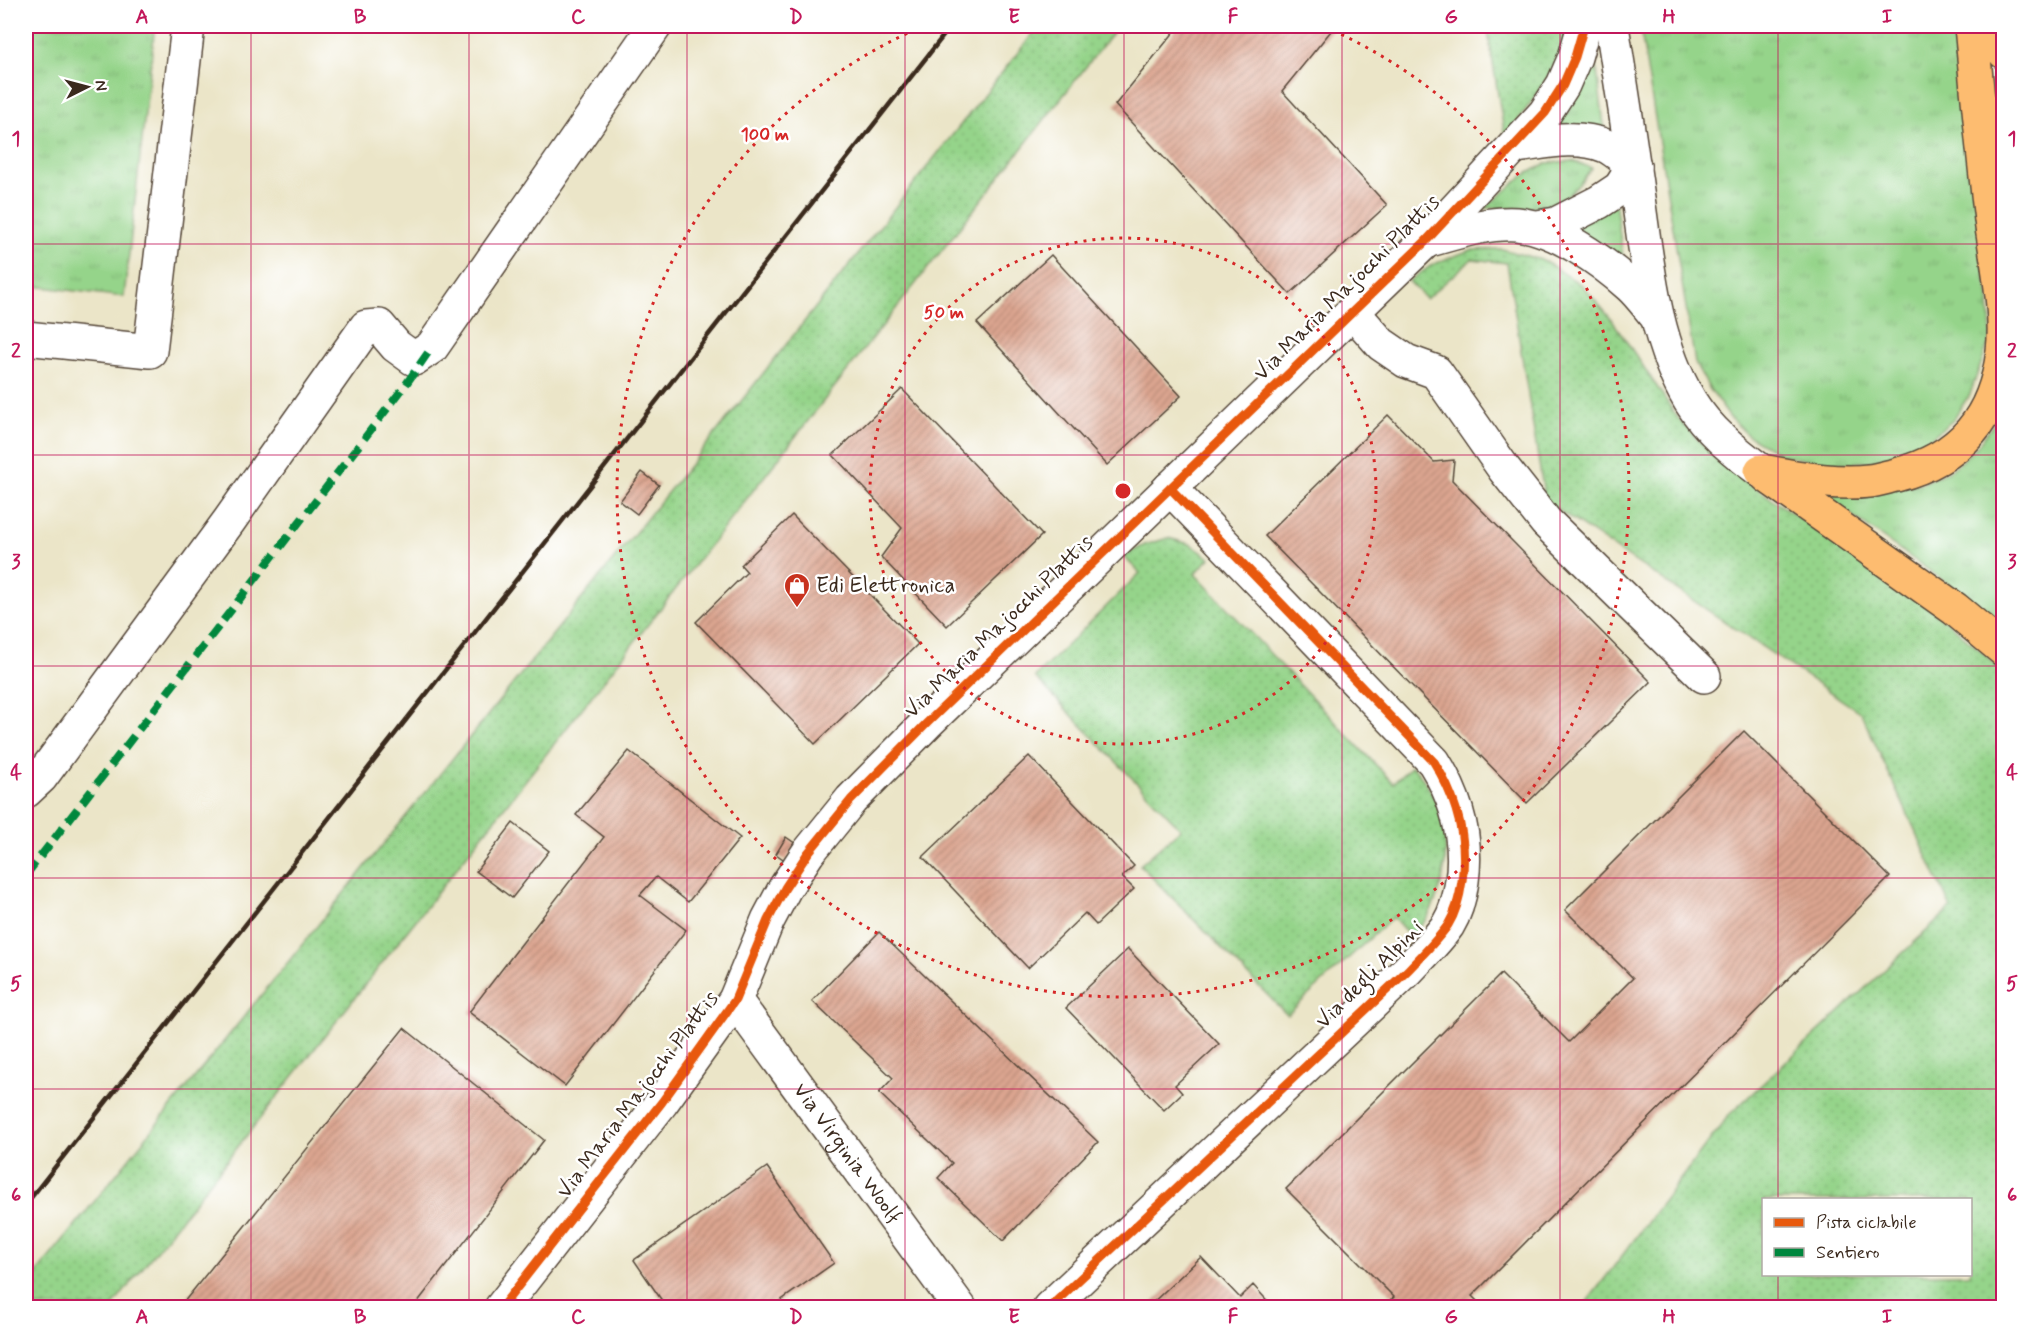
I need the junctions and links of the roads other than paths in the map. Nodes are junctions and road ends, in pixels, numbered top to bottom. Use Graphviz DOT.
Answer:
graph roads {
  1 [pos="188,26"];
  2 [pos="656,26"];
  3 [pos="1584,26"];
  4 [pos="1612,26"];
  5 [pos="1971,26"];
  6 [pos="1999,26"];
  7 [pos="2004,52"];
  8 [pos="1516,146"];
  9 [pos="1634,166"];
  10 [pos="1536,227"];
  11 [pos="1426,241"];
  12 [pos="1353,312"];
  13 [pos="1658,318"];
  14 [pos="26,338"];
  15 [pos="1761,471"];
  16 [pos="1170,489"];
  17 [pos="2004,650"];
  18 [pos="1704,676"];
  19 [pos="26,791"];
  20 [pos="735,1000"];
  21 [pos="501,1308"];
  22 [pos="960,1308"];
  23 [pos="1049,1308"];
  1 -- 14 [label="street"];
  2 -- 19 [label="street"];
  3 -- 8 [label="street, Via Maria Majocchi Plattis"];
  4 -- 9 [label="street"];
  5 -- 15 [label="main road"];
  6 -- 7 [label="main road"];
  8 -- 9 [label="street"];
  8 -- 11 [label="street, Via Maria Majocchi Plattis"];
  9 -- 10 [label="street, Via Maria Majocchi Plattis"];
  9 -- 13 [label="street"];
  10 -- 11 [label="street, Via Maria Majocchi Plattis"];
  10 -- 13 [label="street, Via Maria Majocchi Plattis"];
  11 -- 12 [label="street, Via Maria Majocchi Plattis"];
  12 -- 16 [label="street, Via Maria Majocchi Plattis"];
  12 -- 18 [label="street"];
  13 -- 15 [label="street"];
  15 -- 17 [label="main road"];
  16 -- 20 [label="street, Via Maria Majocchi Plattis"];
  16 -- 23 [label="street, Via degli Alpini"];
  20 -- 21 [label="street, Via Maria Majocchi Plattis"];
  20 -- 22 [label="street, Via Virginia Woolf"];
}
